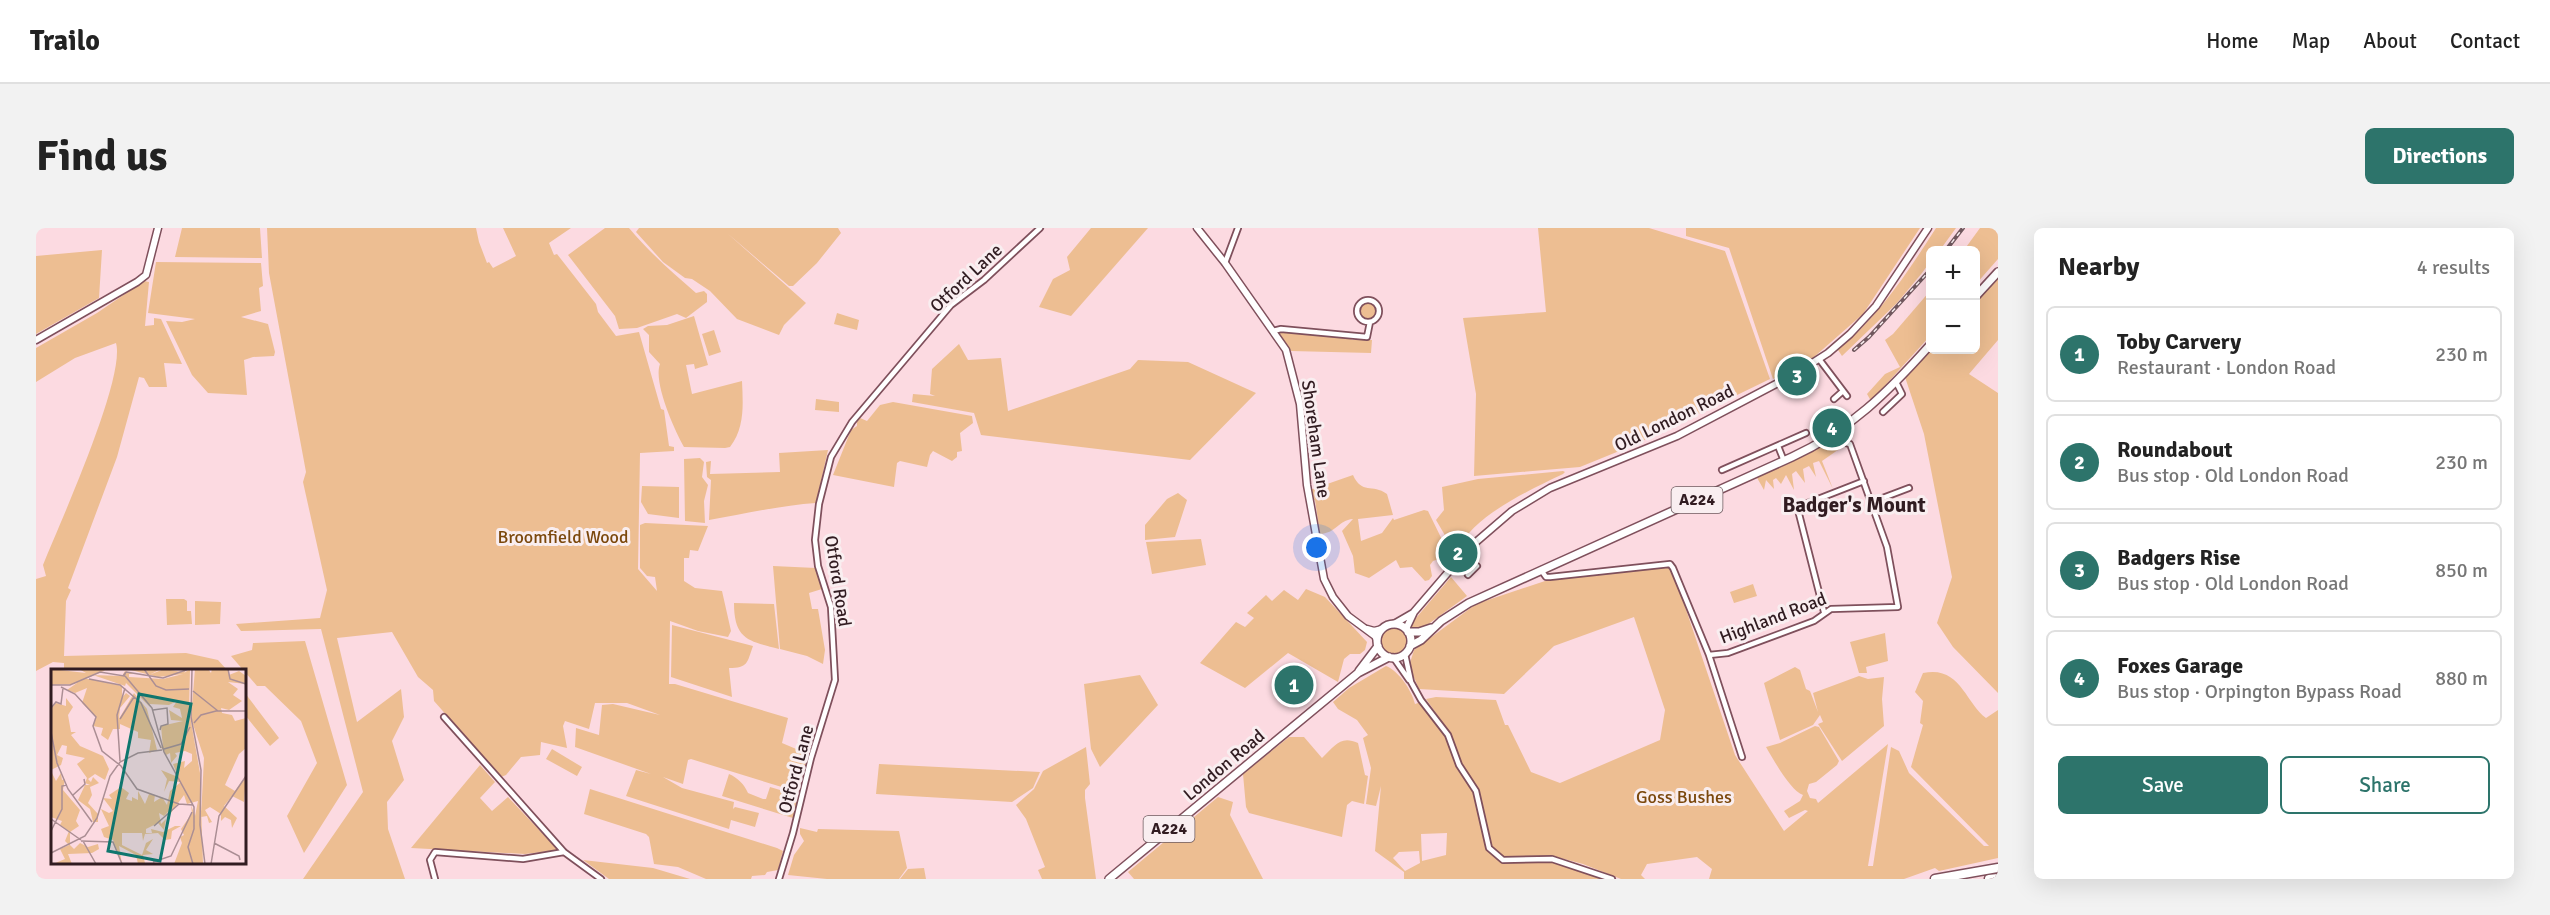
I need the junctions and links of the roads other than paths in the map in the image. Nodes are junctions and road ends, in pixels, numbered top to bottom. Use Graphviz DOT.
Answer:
graph roads {
  1 [pos="158,228"];
  2 [pos="1040,228"];
  3 [pos="1197,228"];
  4 [pos="1238,228"];
  5 [pos="1928,228"];
  6 [pos="1225,263"];
  7 [pos="1998,272"];
  8 [pos="1980,292"];
  9 [pos="1370,322"];
  10 [pos="1273,331"];
  11 [pos="36,340"];
  12 [pos="1926,349"];
  13 [pos="913,351"];
  14 [pos="1819,359"];
  15 [pos="1896,382"];
  16 [pos="1834,399"];
  17 [pos="1883,412"];
  18 [pos="1806,433"];
  19 [pos="1837,433"];
  20 [pos="1778,446"];
  21 [pos="1784,461"];
  22 [pos="1722,470"];
  23 [pos="1864,481"];
  24 [pos="1909,488"];
  25 [pos="1872,502"];
  26 [pos="1461,558"];
  27 [pos="1477,566"];
  28 [pos="1541,570"];
  29 [pos="1413,612"];
  30 [pos="1824,612"];
  31 [pos="1394,624"];
  32 [pos="1433,627"];
  33 [pos="1367,629"];
  34 [pos="1382,629"];
  35 [pos="1407,630"];
  36 [pos="1377,643"];
  37 [pos="1410,646"];
  38 [pos="1405,654"];
  39 [pos="1709,655"];
  40 [pos="1391,657"];
  41 [pos="835,665"];
  42 [pos="1358,673"];
  43 [pos="1411,682"];
  44 [pos="444,717"];
  45 [pos="1742,757"];
  46 [pos="564,852"];
  47 [pos="1998,868"];
  48 [pos="1998,878"];
  49 [pos="435,879"];
  50 [pos="601,879"];
  51 [pos="778,879"];
  52 [pos="1109,879"];
  53 [pos="1612,879"];
  54 [pos="1935,879"];
  55 [pos="1989,879"];
  1 -- 11 [label="street"];
  2 -- 13 [label="street, Otford Lane"];
  3 -- 6 [label="street, Shoreham Lane"];
  4 -- 6 [label="street"];
  5 -- 14 [label="street, Old London Road"];
  6 -- 10 [label="street, Shoreham Lane"];
  7 -- 8 [label="main road"];
  9 -- 9 [label="street"];
  9 -- 10 [label="street"];
  10 -- 33 [label="street, Shoreham Lane"];
  12 -- 15 [label="main road, A224"];
  13 -- 41 [label="street, Otford Road"];
  14 -- 16 [label="street"];
  14 -- 26 [label="street, Old London Road"];
  15 -- 17 [label="street"];
  15 -- 19 [label="main road, A224"];
  18 -- 20 [label="street"];
  19 -- 21 [label="main road, A224"];
  19 -- 23 [label="street"];
  20 -- 21 [label="street"];
  20 -- 22 [label="street"];
  21 -- 28 [label="main road, A224"];
  23 -- 25 [label="street"];
  23 -- 30 [label="street"];
  24 -- 25 [label="street"];
  25 -- 30 [label="street, Highland Road"];
  26 -- 27 [label="street"];
  26 -- 29 [label="street, Old London Road"];
  28 -- 32 [label="main road, A224"];
  28 -- 39 [label="street, Highland Road"];
  29 -- 31 [label="street, Old London Road"];
  29 -- 35 [label="street, Old London Road"];
  30 -- 39 [label="street, Highland Road"];
  31 -- 34 [label="main road"];
  31 -- 35 [label="main road"];
  32 -- 35 [label="main road, A224"];
  32 -- 37 [label="main road, A224"];
  33 -- 34 [label="street"];
  33 -- 36 [label="street, Shoreham Lane"];
  34 -- 36 [label="main road"];
  35 -- 37 [label="main road"];
  36 -- 40 [label="main road"];
  36 -- 42 [label="main road, London Road / A224"];
  37 -- 38 [label="main road"];
  38 -- 40 [label="main road"];
  38 -- 43 [label="street"];
  39 -- 45 [label="street"];
  40 -- 42 [label="main road, London Road / A224"];
  40 -- 43 [label="street"];
  41 -- 51 [label="street, Otford Lane"];
  42 -- 52 [label="main road, London Road / A224"];
  43 -- 53 [label="street"];
  44 -- 46 [label="street"];
  46 -- 49 [label="street"];
  46 -- 50 [label="street"];
  47 -- 54 [label="highway"];
  48 -- 55 [label="highway"];
}
